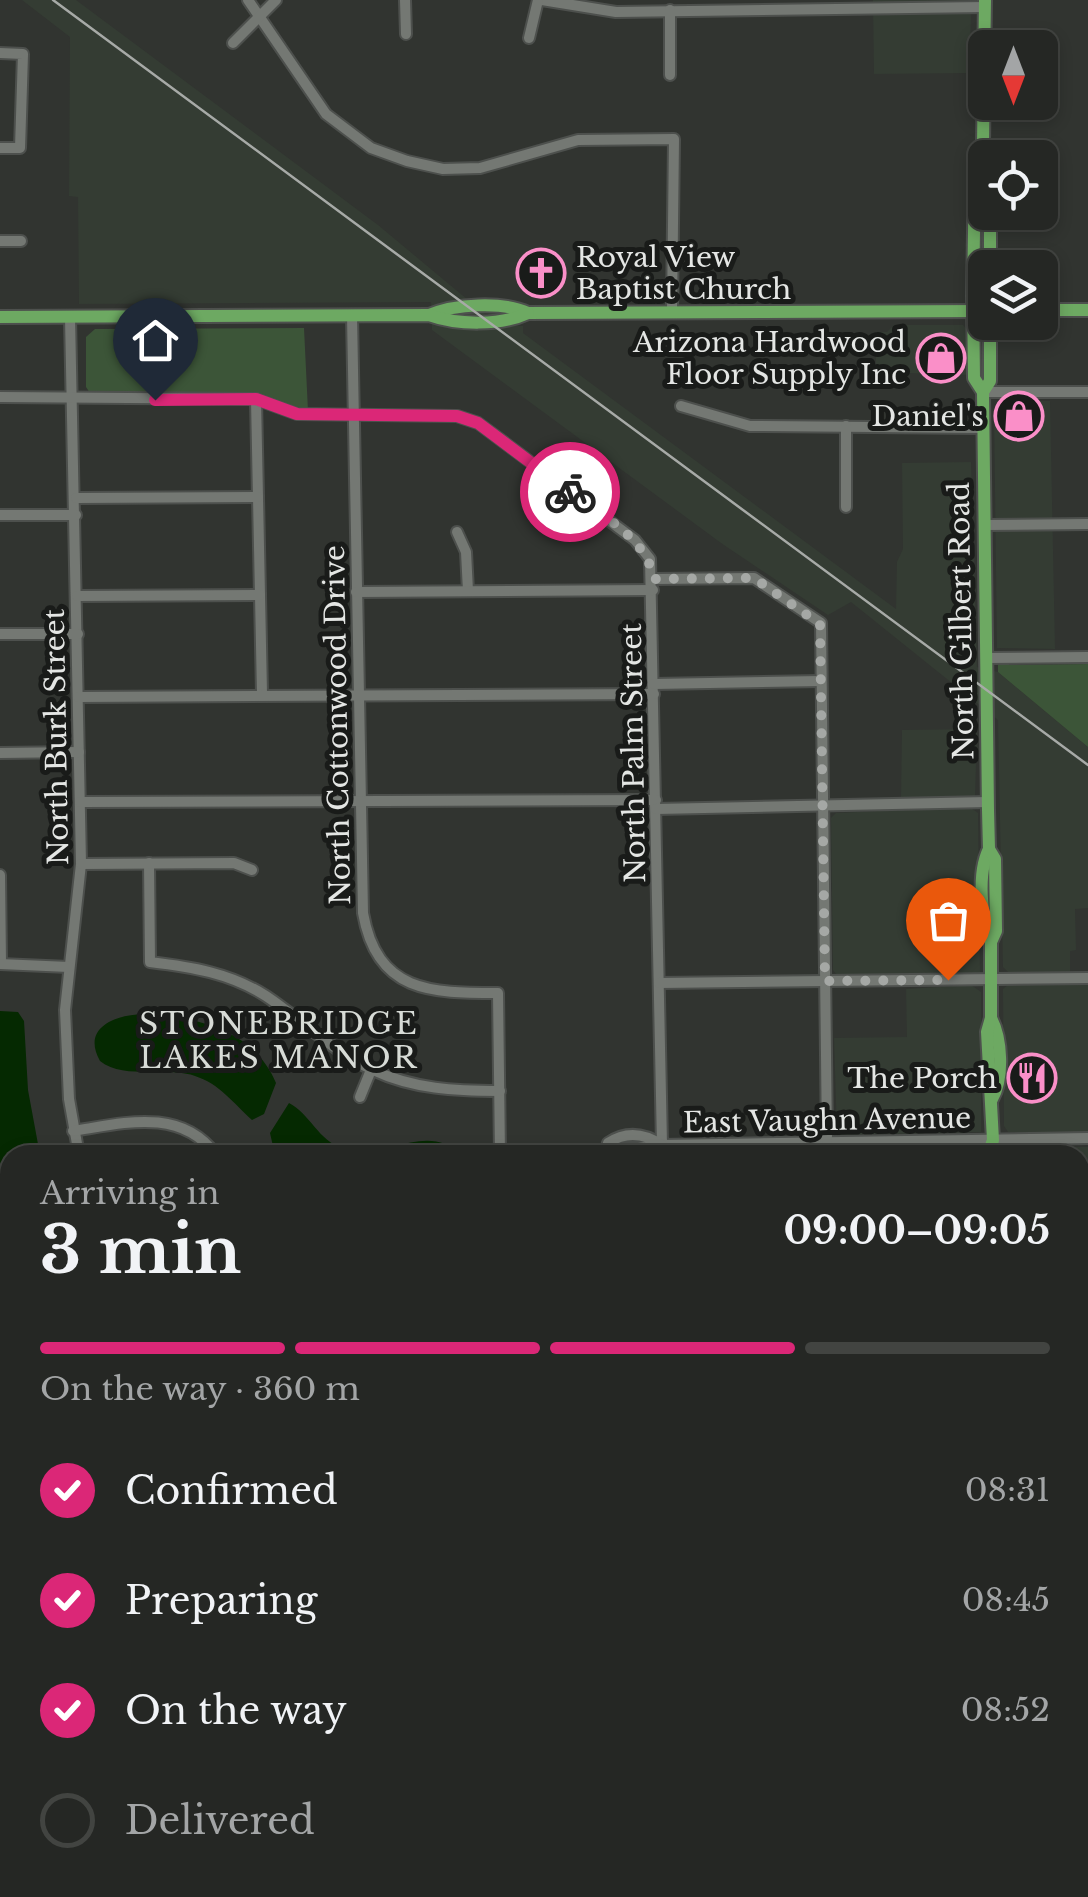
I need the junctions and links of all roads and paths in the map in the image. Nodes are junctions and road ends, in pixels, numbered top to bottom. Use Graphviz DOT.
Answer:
graph roads {
  1 [pos="248,0"];
  2 [pos="276,0"];
  3 [pos="405,0"];
  4 [pos="540,0"];
  5 [pos="984,4"];
  6 [pos="670,10"];
  7 [pos="260,16"];
  8 [pos="406,34"];
  9 [pos="529,38"];
  10 [pos="232,43"];
  11 [pos="0,53"];
  12 [pos="670,75"];
  13 [pos="985,140"];
  14 [pos="0,148"];
  15 [pos="21,241"];
  16 [pos="0,242"];
  17 [pos="672,310"];
  18 [pos="1058,310"];
  19 [pos="1088,310"];
  20 [pos="968,314"];
  21 [pos="352,315"];
  22 [pos="0,317"];
  23 [pos="70,317"];
  24 [pos="979,340"];
  25 [pos="985,340"];
  26 [pos="983,392"];
  27 [pos="1088,392"];
  28 [pos="0,397"];
  29 [pos="72,398"];
  30 [pos="256,399"];
  31 [pos="682,406"];
  32 [pos="353,414"];
  33 [pos="846,426"];
  34 [pos="984,428"];
  35 [pos="258,497"];
  36 [pos="76,498"];
  37 [pos="846,507"];
  38 [pos="0,515"];
  39 [pos="76,515"];
  40 [pos="1088,524"];
  41 [pos="985,526"];
  42 [pos="456,532"];
  43 [pos="654,584"];
  44 [pos="468,590"];
  45 [pos="356,592"];
  46 [pos="77,596"];
  47 [pos="260,596"];
  48 [pos="0,634"];
  49 [pos="78,634"];
  50 [pos="1088,657"];
  51 [pos="986,658"];
  52 [pos="822,682"];
  53 [pos="654,689"];
  54 [pos="262,694"];
  55 [pos="359,694"];
  56 [pos="78,696"];
  57 [pos="80,752"];
  58 [pos="0,753"];
  59 [pos="361,800"];
  60 [pos="80,802"];
  61 [pos="988,802"];
  62 [pos="656,805"];
  63 [pos="824,806"];
  64 [pos="81,864"];
  65 [pos="150,864"];
  66 [pos="252,870"];
  67 [pos="0,876"];
  68 [pos="0,964"];
  69 [pos="68,968"];
  70 [pos="1088,978"];
  71 [pos="990,979"];
  72 [pos="825,981"];
  73 [pos="659,983"];
  74 [pos="371,1070"];
  75 [pos="500,1092"];
  76 [pos="360,1097"];
  77 [pos="73,1130"];
  78 [pos="1088,1138"];
  79 [pos="890,1140"];
  80 [pos="993,1140"];
  81 [pos="827,1141"];
  82 [pos="77,1145"];
  83 [pos="207,1145"];
  84 [pos="500,1145"];
  85 [pos="662,1145"];
  86 [pos="890,1145"];
  87 [pos="991,1145"];
  88 [pos="995,1145"];
  1 -- 7 [label="street"];
  2 -- 7 [label="street"];
  3 -- 8 [label="street"];
  4 -- 6 [label="street"];
  4 -- 9 [label="street"];
  5 -- 6 [label="street"];
  5 -- 13 [label="main road"];
  6 -- 12 [label="street"];
  7 -- 10 [label="street"];
  7 -- 17 [label="street"];
  11 -- 14 [label="street"];
  15 -- 16 [label="street"];
  17 -- 20 [label="main road"];
  17 -- 21 [label="main road"];
  18 -- 19 [label="main road"];
  21 -- 23 [label="main road"];
  21 -- 32 [label="street, North Cottonwood Drive"];
  22 -- 23 [label="main road"];
  23 -- 29 [label="street, North Burk Street"];
  24 -- 26 [label="main road, North Gilbert Road"];
  25 -- 26 [label="main road, North Gilbert Road"];
  26 -- 27 [label="street"];
  26 -- 34 [label="main road, North Gilbert Road"];
  28 -- 29 [label="street, North Palm Street"];
  29 -- 30 [label="street, North Palm Street"];
  29 -- 36 [label="street, North Burk Street"];
  30 -- 32 [label="street, North Palm Street"];
  30 -- 35 [label="street"];
  31 -- 33 [label="street"];
  32 -- 43 [label="street, North Palm Street"];
  32 -- 45 [label="street, North Cottonwood Drive"];
  33 -- 34 [label="street"];
  33 -- 37 [label="street"];
  34 -- 41 [label="main road, North Gilbert Road"];
  35 -- 36 [label="street"];
  35 -- 47 [label="street"];
  36 -- 39 [label="street, North Burk Street"];
  38 -- 39 [label="street"];
  39 -- 46 [label="street, North Burk Street"];
  40 -- 41 [label="street"];
  41 -- 51 [label="main road, North Gilbert Road"];
  42 -- 44 [label="street"];
  43 -- 44 [label="street"];
  43 -- 52 [label="street"];
  43 -- 53 [label="street, North Palm Street"];
  44 -- 45 [label="street"];
  45 -- 55 [label="street, North Cottonwood Drive"];
  46 -- 47 [label="street"];
  46 -- 49 [label="street, North Burk Street"];
  47 -- 54 [label="street"];
  48 -- 49 [label="street"];
  49 -- 56 [label="street, North Burk Street"];
  50 -- 51 [label="street"];
  51 -- 61 [label="main road, North Gilbert Road"];
  52 -- 53 [label="street"];
  52 -- 63 [label="street"];
  53 -- 55 [label="street"];
  53 -- 62 [label="street, North Palm Street"];
  54 -- 55 [label="street"];
  54 -- 56 [label="street"];
  55 -- 59 [label="street, North Cottonwood Drive"];
  56 -- 57 [label="street, North Burk Street"];
  57 -- 58 [label="street"];
  57 -- 60 [label="street, North Burk Street"];
  59 -- 60 [label="street"];
  59 -- 62 [label="street"];
  59 -- 75 [label="street, North Cottonwood Drive"];
  60 -- 64 [label="street, North Burk Street"];
  61 -- 63 [label="street"];
  61 -- 71 [label="main road, North Gilbert Road"];
  62 -- 63 [label="street"];
  62 -- 73 [label="street, North Palm Street"];
  63 -- 72 [label="street"];
  64 -- 65 [label="street"];
  64 -- 69 [label="street, North Burk Street"];
  65 -- 66 [label="street"];
  65 -- 74 [label="street"];
  67 -- 68 [label="street"];
  68 -- 69 [label="street"];
  69 -- 77 [label="street, North Burk Street"];
  70 -- 71 [label="street"];
  71 -- 72 [label="street"];
  71 -- 80 [label="main road, North Gilbert Road"];
  72 -- 73 [label="street"];
  72 -- 81 [label="street"];
  73 -- 85 [label="street, North Palm Street"];
  74 -- 75 [label="street"];
  74 -- 76 [label="street"];
  75 -- 84 [label="street, North Cottonwood Drive"];
  77 -- 82 [label="street, North Burk Street"];
  77 -- 83 [label="street"];
  78 -- 80 [label="street, East Vaughn Avenue"];
  79 -- 80 [label="street, East Vaughn Avenue"];
  79 -- 81 [label="street, East Vaughn Avenue"];
  79 -- 86 [label="street"];
  80 -- 87 [label="main road, North Gilbert Road"];
  80 -- 88 [label="main road, North Gilbert Road"];
  81 -- 85 [label="street, East Vaughn Avenue"];
}
